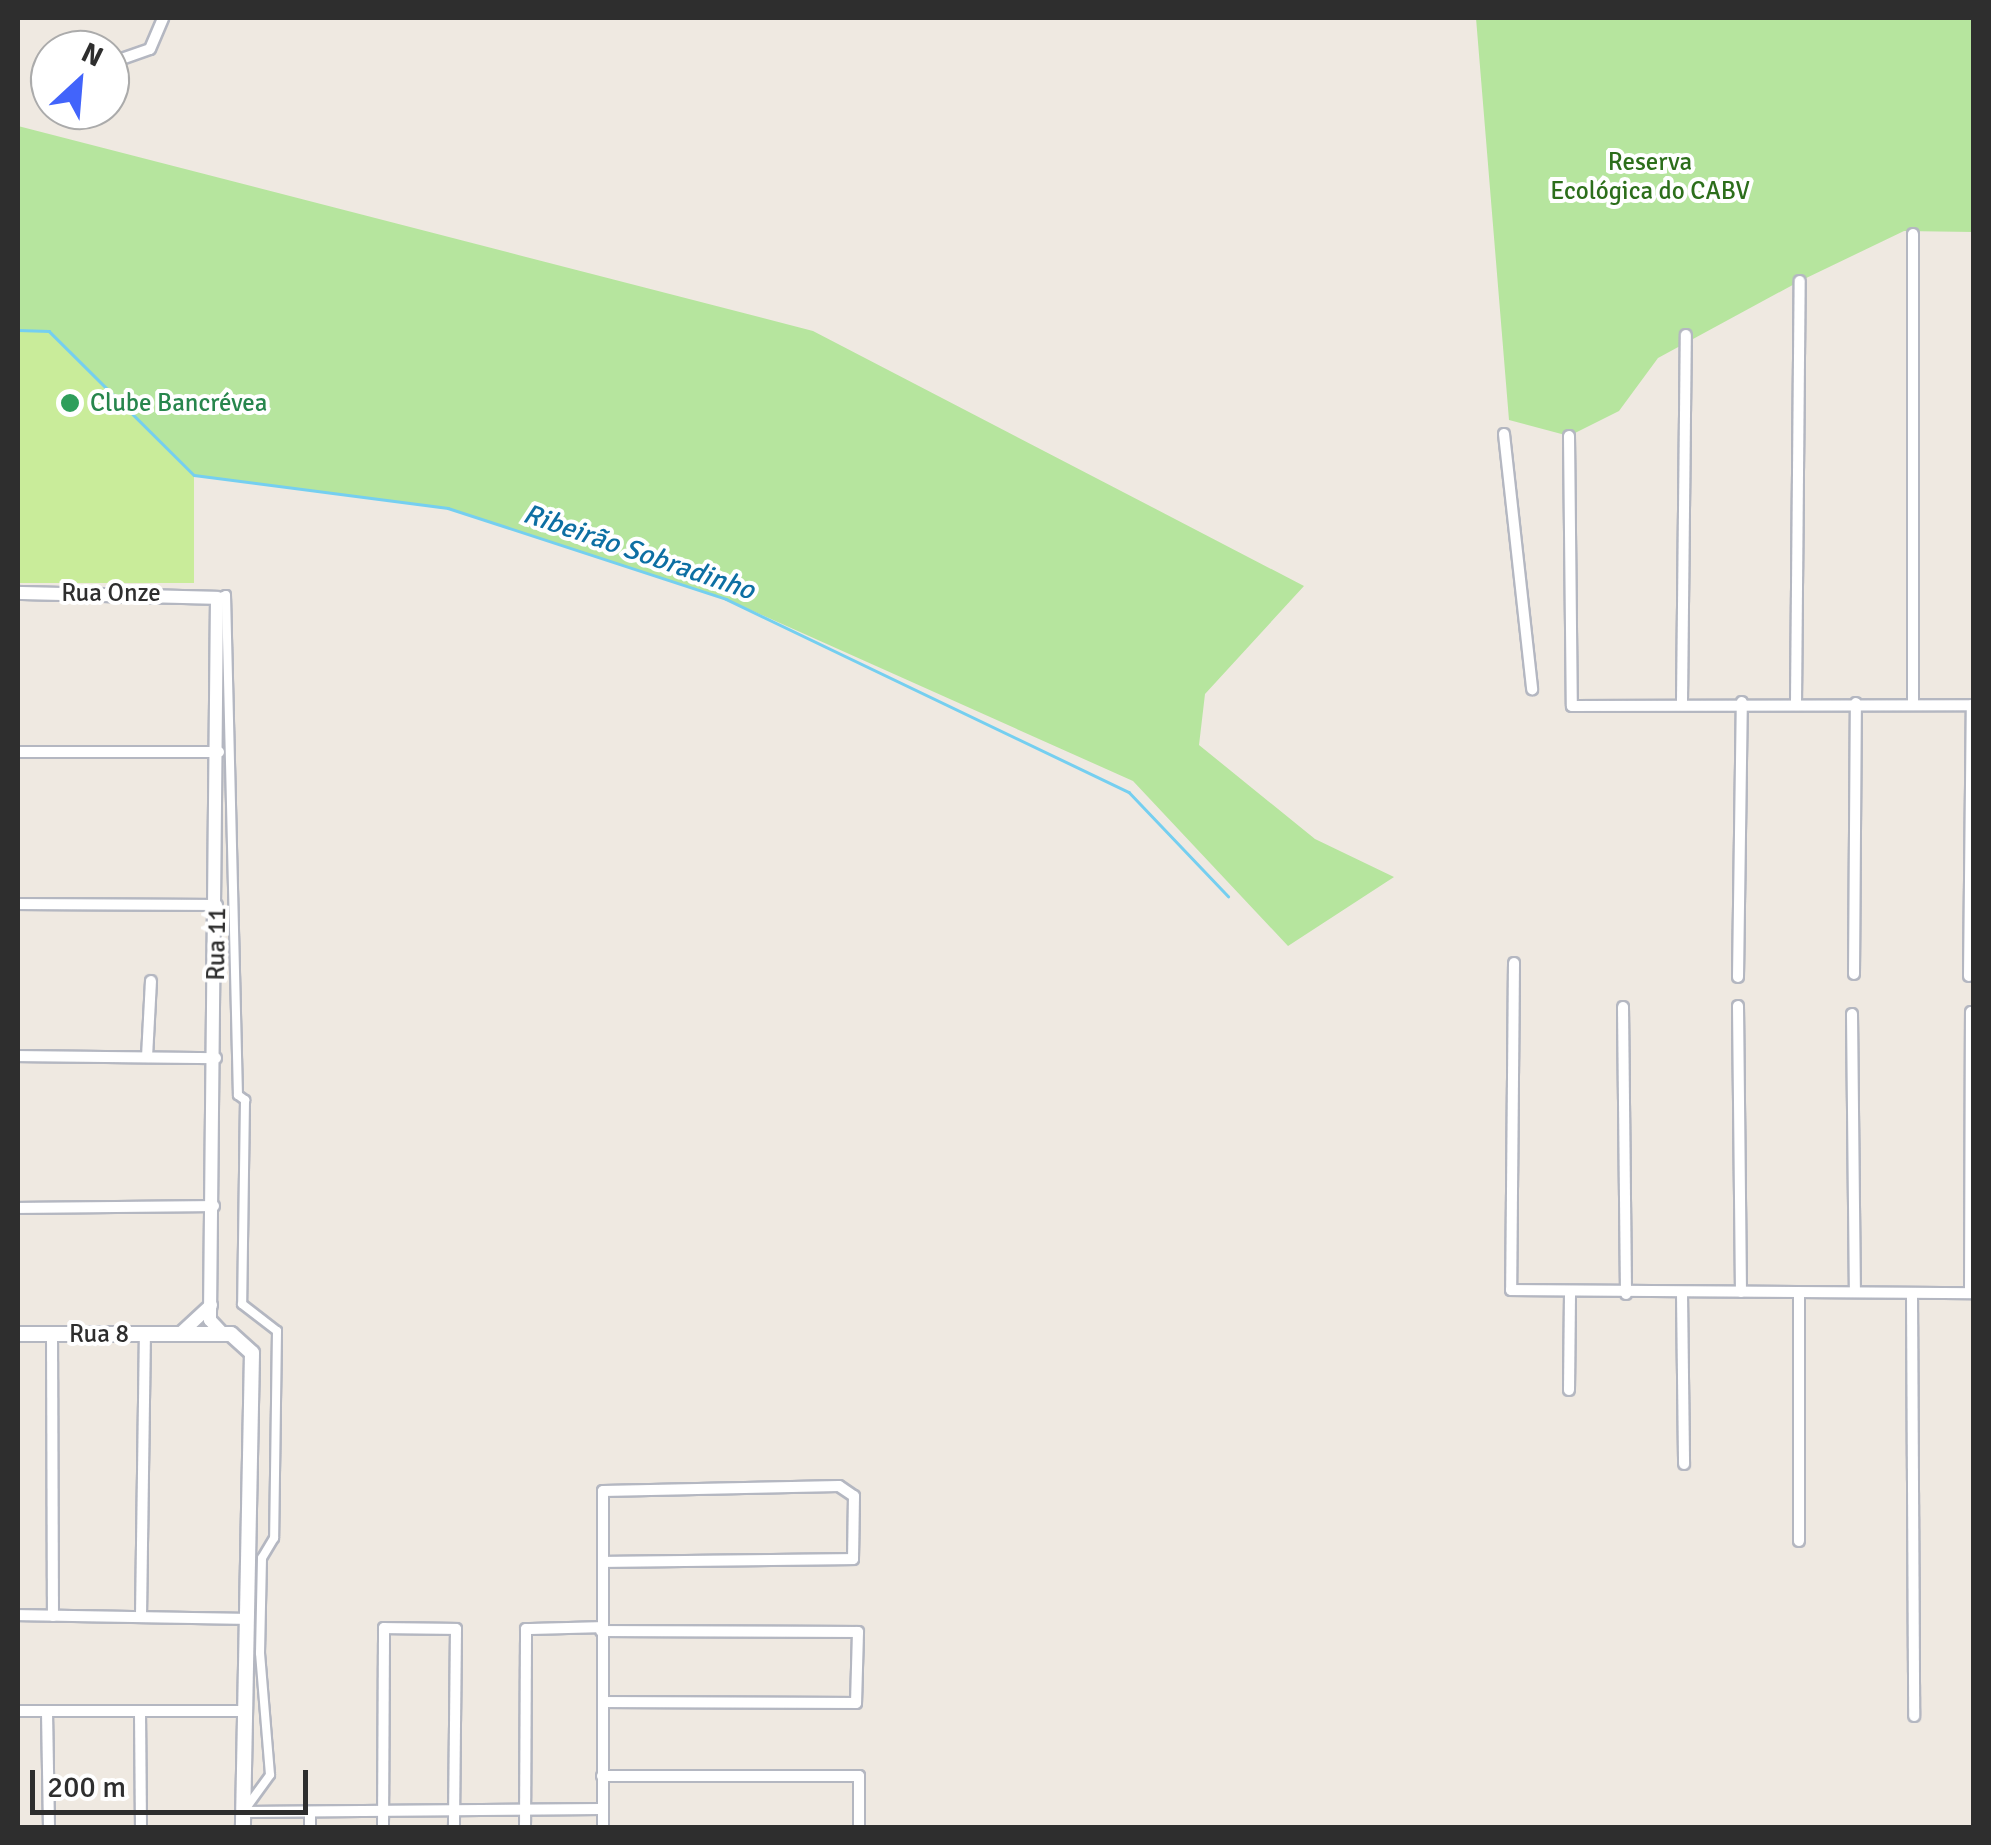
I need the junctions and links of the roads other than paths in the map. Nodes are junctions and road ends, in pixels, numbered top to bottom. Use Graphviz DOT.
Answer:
graph roads {
  1 [pos="163,18"];
  2 [pos="130,56"];
  3 [pos="1913,234"];
  4 [pos="1800,281"];
  5 [pos="1686,335"];
  6 [pos="1504,434"];
  7 [pos="1568,436"];
  8 [pos="18,593"];
  9 [pos="210,596"];
  10 [pos="1532,689"];
  11 [pos="1682,702"];
  12 [pos="1742,702"];
  13 [pos="1796,702"];
  14 [pos="1856,703"];
  15 [pos="1913,704"];
  16 [pos="1973,705"];
  17 [pos="18,752"];
  18 [pos="218,752"];
  19 [pos="18,904"];
  20 [pos="217,905"];
  21 [pos="1514,962"];
  22 [pos="1854,974"];
  23 [pos="1969,976"];
  24 [pos="1738,977"];
  25 [pos="151,982"];
  26 [pos="1738,1006"];
  27 [pos="1623,1007"];
  28 [pos="1971,1012"];
  29 [pos="1852,1014"];
  30 [pos="18,1056"];
  31 [pos="147,1057"];
  32 [pos="216,1058"];
  33 [pos="214,1206"];
  34 [pos="18,1208"];
  35 [pos="1741,1292"];
  36 [pos="1855,1292"];
  37 [pos="1972,1292"];
  38 [pos="1570,1293"];
  39 [pos="1626,1294"];
  40 [pos="1682,1294"];
  41 [pos="1800,1294"];
  42 [pos="1912,1294"];
  43 [pos="213,1304"];
  44 [pos="181,1333"];
  45 [pos="18,1334"];
  46 [pos="52,1334"];
  47 [pos="145,1334"];
  48 [pos="223,1334"];
  49 [pos="1569,1390"];
  50 [pos="1684,1464"];
  51 [pos="1799,1540"];
  52 [pos="603,1562"];
  53 [pos="18,1616"];
  54 [pos="53,1616"];
  55 [pos="140,1616"];
  56 [pos="247,1620"];
  57 [pos="601,1629"];
  58 [pos="603,1702"];
  59 [pos="18,1711"];
  60 [pos="244,1711"];
  61 [pos="47,1712"];
  62 [pos="140,1712"];
  63 [pos="1914,1716"];
  64 [pos="602,1776"];
  65 [pos="526,1808"];
  66 [pos="601,1809"];
  67 [pos="454,1810"];
  68 [pos="310,1812"];
  69 [pos="383,1812"];
  70 [pos="243,1817"];
  71 [pos="49,1828"];
  72 [pos="141,1828"];
  73 [pos="310,1828"];
  74 [pos="383,1828"];
  75 [pos="454,1828"];
  76 [pos="526,1828"];
  77 [pos="602,1828"];
  78 [pos="859,1828"];
  1 -- 2 [label="street"];
  3 -- 15 [label="street"];
  4 -- 13 [label="street"];
  5 -- 11 [label="street"];
  6 -- 10 [label="street"];
  7 -- 11 [label="street"];
  8 -- 9 [label="street, Rua Onze"];
  9 -- 18 [label="street, Rua 11"];
  9 -- 70 [label="street"];
  11 -- 12 [label="street"];
  12 -- 13 [label="street"];
  12 -- 24 [label="street"];
  13 -- 14 [label="street"];
  14 -- 15 [label="street"];
  14 -- 22 [label="street"];
  15 -- 16 [label="street"];
  16 -- 23 [label="street"];
  17 -- 18 [label="street"];
  18 -- 20 [label="street, Rua 11"];
  19 -- 20 [label="street"];
  20 -- 32 [label="street, Rua 11"];
  21 -- 38 [label="street"];
  25 -- 31 [label="street"];
  26 -- 35 [label="street"];
  27 -- 39 [label="street"];
  28 -- 37 [label="street"];
  29 -- 36 [label="street"];
  30 -- 31 [label="street"];
  31 -- 32 [label="street"];
  32 -- 33 [label="street, Rua 11"];
  33 -- 34 [label="street"];
  33 -- 43 [label="street, Rua 11"];
  35 -- 40 [label="street"];
  35 -- 41 [label="street"];
  36 -- 41 [label="street"];
  36 -- 42 [label="street"];
  37 -- 42 [label="street"];
  38 -- 39 [label="street"];
  38 -- 49 [label="street"];
  39 -- 40 [label="street"];
  40 -- 50 [label="street"];
  41 -- 51 [label="street"];
  42 -- 63 [label="street"];
  43 -- 44 [label="street"];
  43 -- 48 [label="street, Rua 11"];
  44 -- 47 [label="main road, Rua 8"];
  44 -- 48 [label="main road"];
  45 -- 46 [label="main road, Rua 8"];
  46 -- 47 [label="main road, Rua 8"];
  46 -- 54 [label="street"];
  47 -- 55 [label="street"];
  48 -- 56 [label="main road"];
  52 -- 52 [label="street"];
  52 -- 57 [label="street"];
  53 -- 54 [label="street"];
  54 -- 55 [label="street"];
  55 -- 56 [label="street"];
  56 -- 60 [label="main road"];
  57 -- 58 [label="street"];
  57 -- 58 [label="street"];
  57 -- 65 [label="street"];
  58 -- 64 [label="street"];
  59 -- 61 [label="street"];
  60 -- 62 [label="street"];
  60 -- 70 [label="main road"];
  61 -- 62 [label="street"];
  61 -- 71 [label="street"];
  62 -- 72 [label="street"];
  64 -- 66 [label="street"];
  64 -- 78 [label="street"];
  65 -- 66 [label="street"];
  65 -- 67 [label="street"];
  65 -- 76 [label="street"];
  66 -- 77 [label="street"];
  67 -- 69 [label="street"];
  67 -- 69 [label="street"];
  67 -- 75 [label="street"];
  68 -- 69 [label="street"];
  68 -- 70 [label="street"];
  68 -- 73 [label="street"];
  69 -- 74 [label="street"];
}
